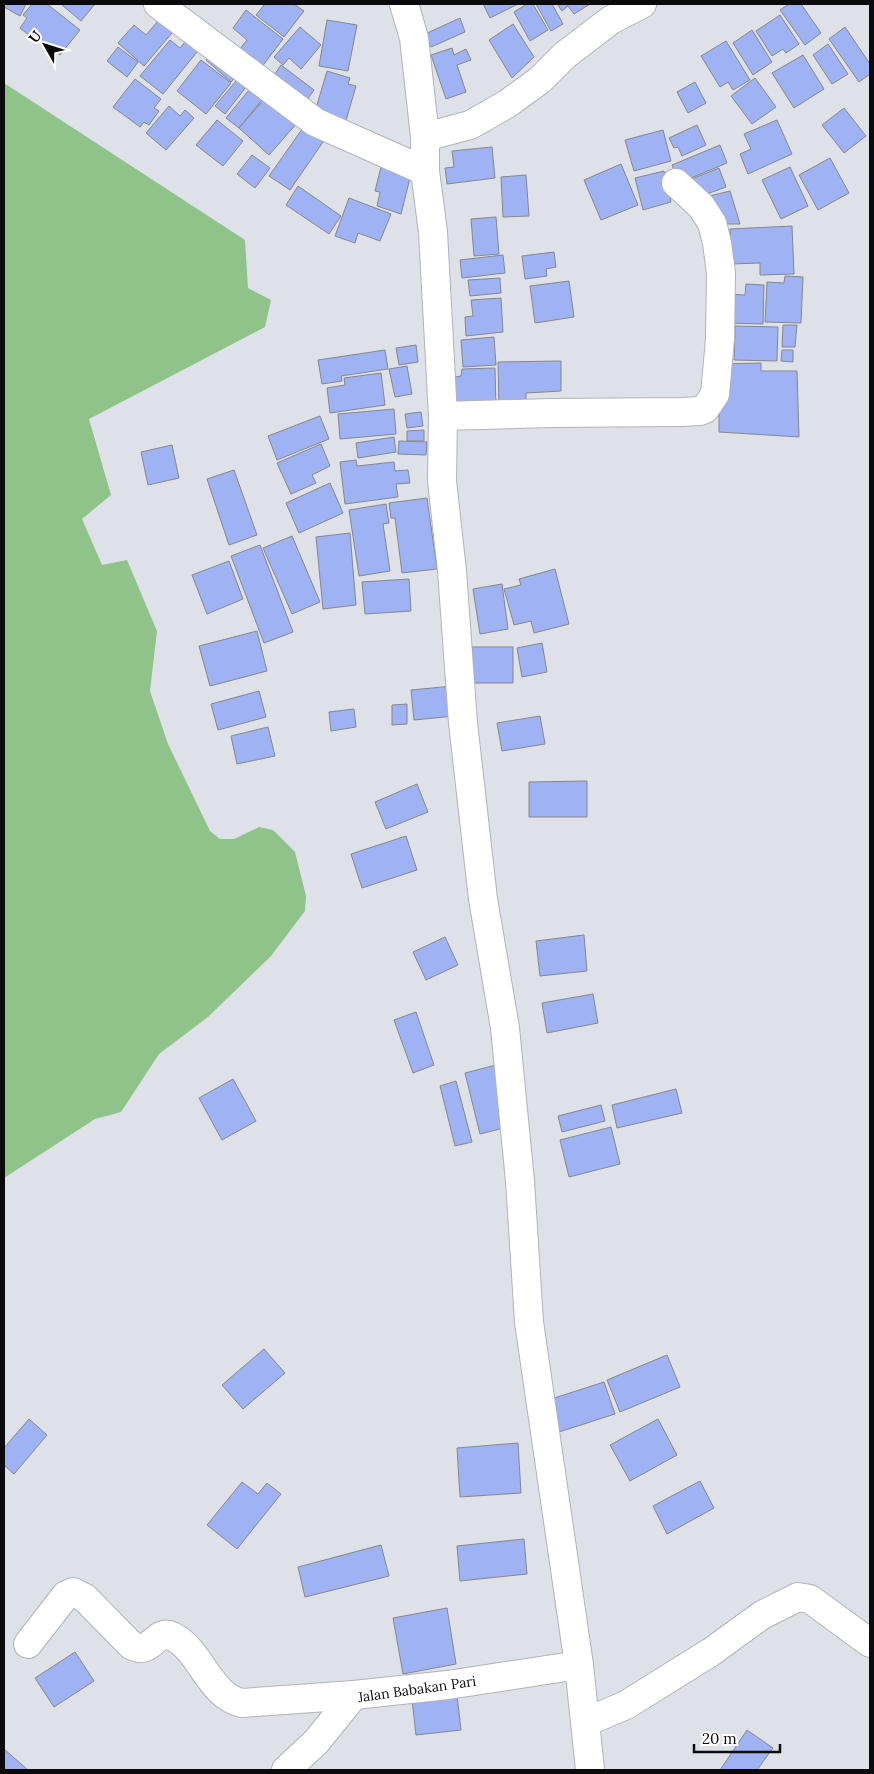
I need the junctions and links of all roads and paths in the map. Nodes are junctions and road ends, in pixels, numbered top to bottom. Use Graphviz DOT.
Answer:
graph roads {
  1 [pos="158,4"];
  2 [pos="404,4"];
  3 [pos="642,4"];
  4 [pos="425,137"];
  5 [pos="424,171"];
  6 [pos="676,183"];
  7 [pos="443,416"];
  8 [pos="870,1643"];
  9 [pos="28,1644"];
  10 [pos="579,1665"];
  11 [pos="354,1695"];
  12 [pos="586,1722"];
  13 [pos="286,1770"];
  14 [pos="590,1770"];
  1 -- 5 [label="street"];
  2 -- 4 [label="street"];
  3 -- 4 [label="street"];
  4 -- 5 [label="street"];
  5 -- 7 [label="street"];
  6 -- 7 [label="street"];
  7 -- 10 [label="street"];
  8 -- 12 [label="street"];
  9 -- 11 [label="street"];
  10 -- 11 [label="street, Jalan Babakan Pari"];
  10 -- 12 [label="street"];
  11 -- 13 [label="street, Jalan Babakan Pari"];
  12 -- 14 [label="street"];
}
